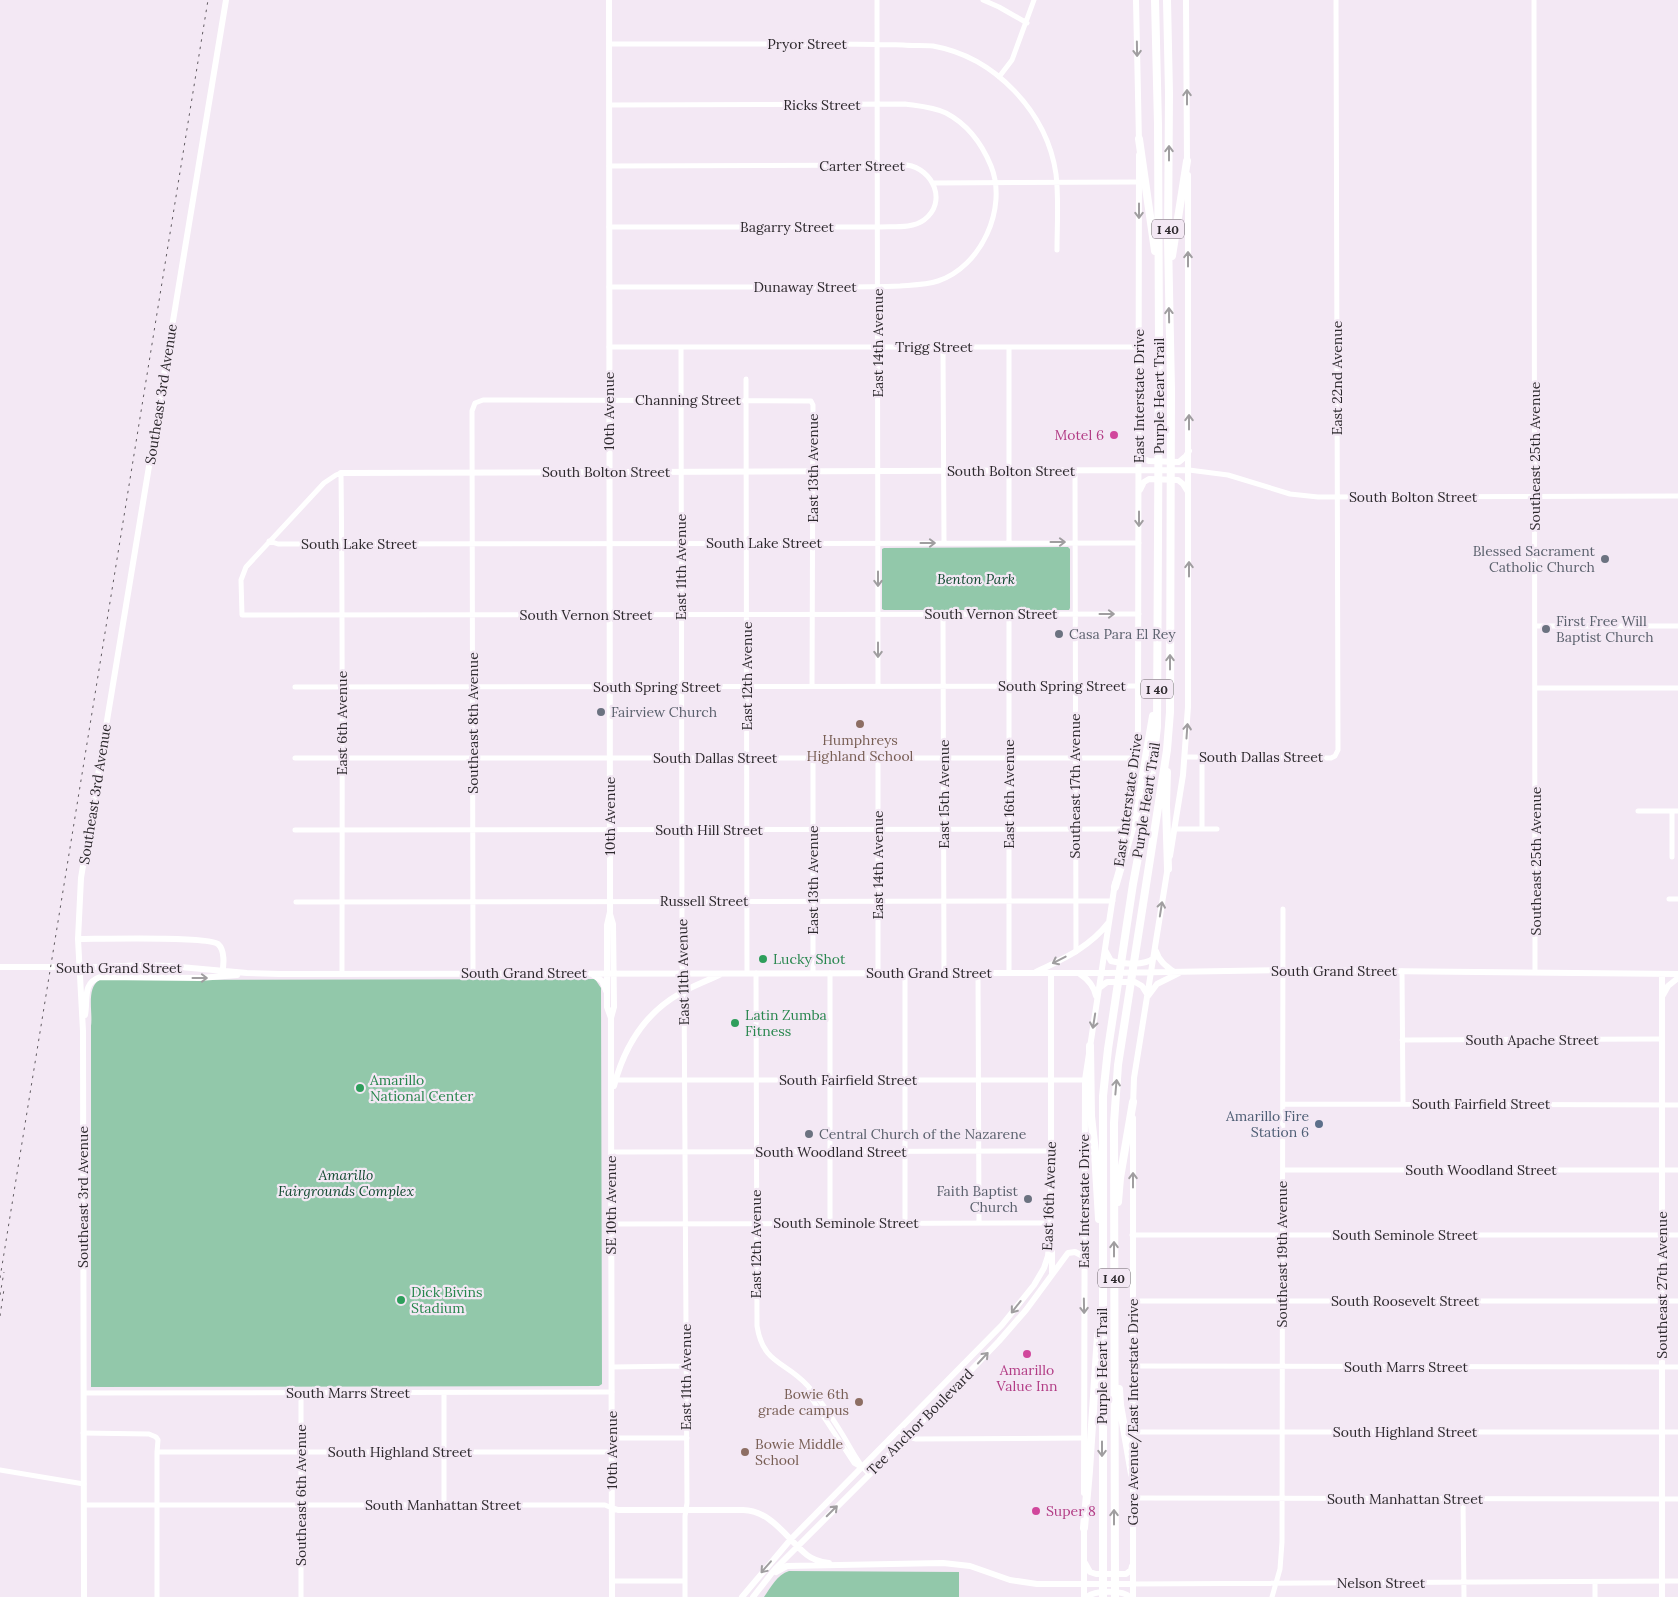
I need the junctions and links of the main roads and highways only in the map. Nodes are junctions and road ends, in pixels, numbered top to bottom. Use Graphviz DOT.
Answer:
graph roads {
  1 [pos="226,0"];
  2 [pos="609,0"];
  3 [pos="1185,1"];
  4 [pos="1137,2"];
  5 [pos="1155,3"];
  6 [pos="1167,3"];
  7 [pos="1139,139"];
  8 [pos="1187,161"];
  9 [pos="1158,269"];
  10 [pos="1169,275"];
  11 [pos="1139,450"];
  12 [pos="1189,450"];
  13 [pos="1139,470"];
  14 [pos="1189,470"];
  15 [pos="342,472"];
  16 [pos="609,472"];
  17 [pos="1139,492"];
  18 [pos="1189,494"];
  19 [pos="1158,674"];
  20 [pos="1168,736"];
  21 [pos="1168,870"];
  22 [pos="1115,887"];
  23 [pos="1110,921"];
  24 [pos="78,939"];
  25 [pos="1155,946"];
  26 [pos="1105,949"];
  27 [pos="1154,958"];
  28 [pos="4,967"];
  29 [pos="223,971"];
  30 [pos="1177,972"];
  31 [pos="247,973"];
  32 [pos="591,973"];
  33 [pos="610,973"];
  34 [pos="724,973"];
  35 [pos="1032,973"];
  36 [pos="1051,973"];
  37 [pos="1080,973"];
  38 [pos="1104,973"];
  39 [pos="1149,973"];
  40 [pos="1662,974"];
  41 [pos="1678,974"];
  42 [pos="218,978"];
  43 [pos="1678,978"];
  44 [pos="1099,988"];
  45 [pos="607,996"];
  46 [pos="1147,996"];
  47 [pos="1662,996"];
  48 [pos="1097,1001"];
  49 [pos="612,1018"];
  50 [pos="82,1023"];
  51 [pos="1090,1046"];
  52 [pos="628,1047"];
  53 [pos="611,1054"];
  54 [pos="613,1080"];
  55 [pos="1133,1102"];
  56 [pos="1051,1223"];
  57 [pos="1114,1231"];
  58 [pos="1102,1244"];
  59 [pos="1084,1256"];
  60 [pos="1044,1268"];
  61 [pos="1052,1273"];
  62 [pos="1102,1313"];
  63 [pos="1114,1362"];
  64 [pos="612,1392"];
  65 [pos="1132,1474"];
  66 [pos="612,1508"];
  67 [pos="1084,1528"];
  68 [pos="791,1539"];
  69 [pos="798,1546"];
  70 [pos="1084,1562"];
  71 [pos="1133,1563"];
  72 [pos="833,1564"];
  73 [pos="768,1579"];
  74 [pos="1084,1584"];
  75 [pos="1133,1584"];
  76 [pos="84,1597"];
  77 [pos="612,1597"];
  78 [pos="742,1597"];
  79 [pos="753,1597"];
  80 [pos="1086,1597"];
  81 [pos="1103,1597"];
  82 [pos="1114,1597"];
  83 [pos="1132,1597"];
  84 [pos="1662,1597"];
  1 -- 24 [label="main road, Southeast 3rd Avenue"];
  2 -- 16 [label="main road, 10th Avenue"];
  8 -- 3 [label="main road, one-way"];
  4 -- 7 [label="main road, East Interstate Drive, one-way"];
  5 -- 9 [label="highway, Purple Heart Trail / I 40"];
  10 -- 6 [label="highway, Purple Heart Trail / I 40, one-way"];
  7 -- 9 [label="highway"];
  7 -- 11 [label="main road, East Interstate Drive, one-way"];
  8 -- 10 [label="highway"];
  12 -- 8 [label="main road, one-way"];
  9 -- 19 [label="highway, Purple Heart Trail / I 40"];
  20 -- 10 [label="highway, Purple Heart Trail / I 40, one-way"];
  11 -- 12 [label="main road"];
  11 -- 13 [label="main road, East Interstate Drive"];
  12 -- 14 [label="main road"];
  13 -- 14 [label="main road, South Bolton Street"];
  13 -- 16 [label="main road, South Bolton Street"];
  13 -- 17 [label="main road, East Interstate Drive"];
  14 -- 18 [label="main road"];
  15 -- 16 [label="main road, South Bolton Street"];
  16 -- 33 [label="main road, 10th Avenue"];
  17 -- 18 [label="main road"];
  17 -- 22 [label="main road, East Interstate Drive, one-way"];
  21 -- 18 [label="main road, one-way"];
  19 -- 22 [label="highway"];
  19 -- 58 [label="highway, Purple Heart Trail / I 40"];
  20 -- 21 [label="highway"];
  57 -- 20 [label="highway, Purple Heart Trail / I 40, one-way"];
  25 -- 21 [label="main road, one-way"];
  22 -- 23 [label="main road, East Interstate Drive"];
  23 -- 26 [label="main road, East Interstate Drive"];
  23 -- 35 [label="main road, one-way"];
  24 -- 29 [label="main road"];
  24 -- 50 [label="main road, Southeast 3rd Avenue"];
  25 -- 27 [label="main road"];
  25 -- 30 [label="main road"];
  26 -- 27 [label="main road"];
  26 -- 38 [label="main road, East Interstate Drive"];
  27 -- 39 [label="main road"];
  28 -- 29 [label="main road, South Grand Street"];
  29 -- 31 [label="main road, South Grand Street"];
  29 -- 42 [label="main road"];
  30 -- 39 [label="main road, South Grand Street"];
  30 -- 40 [label="main road, South Grand Street"];
  30 -- 46 [label="main road"];
  31 -- 32 [label="main road, South Grand Street"];
  31 -- 42 [label="main road"];
  32 -- 33 [label="main road, South Grand Street"];
  32 -- 45 [label="main road"];
  33 -- 34 [label="main road, South Grand Street"];
  33 -- 45 [label="main road, 10th Avenue"];
  33 -- 49 [label="main road, 10th Avenue"];
  34 -- 35 [label="main road, South Grand Street"];
  34 -- 52 [label="main road"];
  35 -- 36 [label="main road, South Grand Street"];
  36 -- 37 [label="main road, South Grand Street"];
  36 -- 56 [label="main road, East 16th Avenue"];
  37 -- 38 [label="main road, South Grand Street"];
  37 -- 48 [label="main road"];
  38 -- 39 [label="main road, South Grand Street"];
  38 -- 44 [label="main road, East Interstate Drive"];
  39 -- 46 [label="main road, Gore Avenue/East Interstate Drive"];
  40 -- 41 [label="main road, South Grand Street"];
  40 -- 47 [label="main road, Southeast 27th Avenue"];
  50 -- 42 [label="main road, one-way"];
  43 -- 47 [label="main road"];
  44 -- 46 [label="main road"];
  44 -- 48 [label="main road, East Interstate Drive"];
  45 -- 49 [label="main road, 10th Avenue"];
  46 -- 55 [label="main road, Gore Avenue/East Interstate Drive"];
  47 -- 84 [label="main road, Southeast 27th Avenue"];
  48 -- 51 [label="main road, East Interstate Drive, one-way"];
  49 -- 53 [label="main road"];
  50 -- 76 [label="main road, Southeast 3rd Avenue"];
  51 -- 58 [label="highway"];
  51 -- 59 [label="main road, East Interstate Drive"];
  52 -- 53 [label="main road"];
  52 -- 54 [label="main road"];
  53 -- 54 [label="main road"];
  54 -- 64 [label="main road, SE 10th Avenue"];
  55 -- 57 [label="highway"];
  65 -- 55 [label="main road, Gore Avenue/East Interstate Drive, one-way"];
  56 -- 60 [label="main road, East 16th Avenue"];
  56 -- 61 [label="main road"];
  63 -- 57 [label="highway, Purple Heart Trail / I 40, one-way"];
  58 -- 62 [label="highway, Purple Heart Trail / I 40"];
  59 -- 61 [label="main road, Tee Anchor Boulevard"];
  59 -- 67 [label="main road, East Interstate Drive, one-way"];
  60 -- 68 [label="main road, Tee Anchor Boulevard, one-way"];
  69 -- 61 [label="main road, Tee Anchor Boulevard, one-way"];
  62 -- 67 [label="highway"];
  62 -- 81 [label="highway, Purple Heart Trail / I 40, one-way"];
  63 -- 65 [label="highway"];
  82 -- 63 [label="highway, Purple Heart Trail / I 40, one-way"];
  64 -- 66 [label="main road, 10th Avenue"];
  65 -- 71 [label="main road, Gore Avenue/East Interstate Drive"];
  66 -- 68 [label="main road, South Manhattan Street"];
  66 -- 77 [label="main road, 10th Avenue"];
  67 -- 70 [label="main road, East Interstate Drive"];
  68 -- 69 [label="main road"];
  68 -- 78 [label="main road, Tee Anchor Boulevard, one-way"];
  69 -- 72 [label="main road"];
  69 -- 73 [label="main road, Tee Anchor Boulevard"];
  70 -- 71 [label="main road"];
  70 -- 74 [label="main road, East Interstate Drive"];
  71 -- 75 [label="main road, Gore Avenue/East Interstate Drive"];
  72 -- 73 [label="main road"];
  72 -- 74 [label="main road, Nelson Street"];
  73 -- 79 [label="main road, Tee Anchor Boulevard"];
  74 -- 75 [label="main road, Nelson Street"];
  74 -- 80 [label="main road, East Interstate Drive"];
  75 -- 83 [label="main road"];
  80 -- 83 [label="main road"];
}
